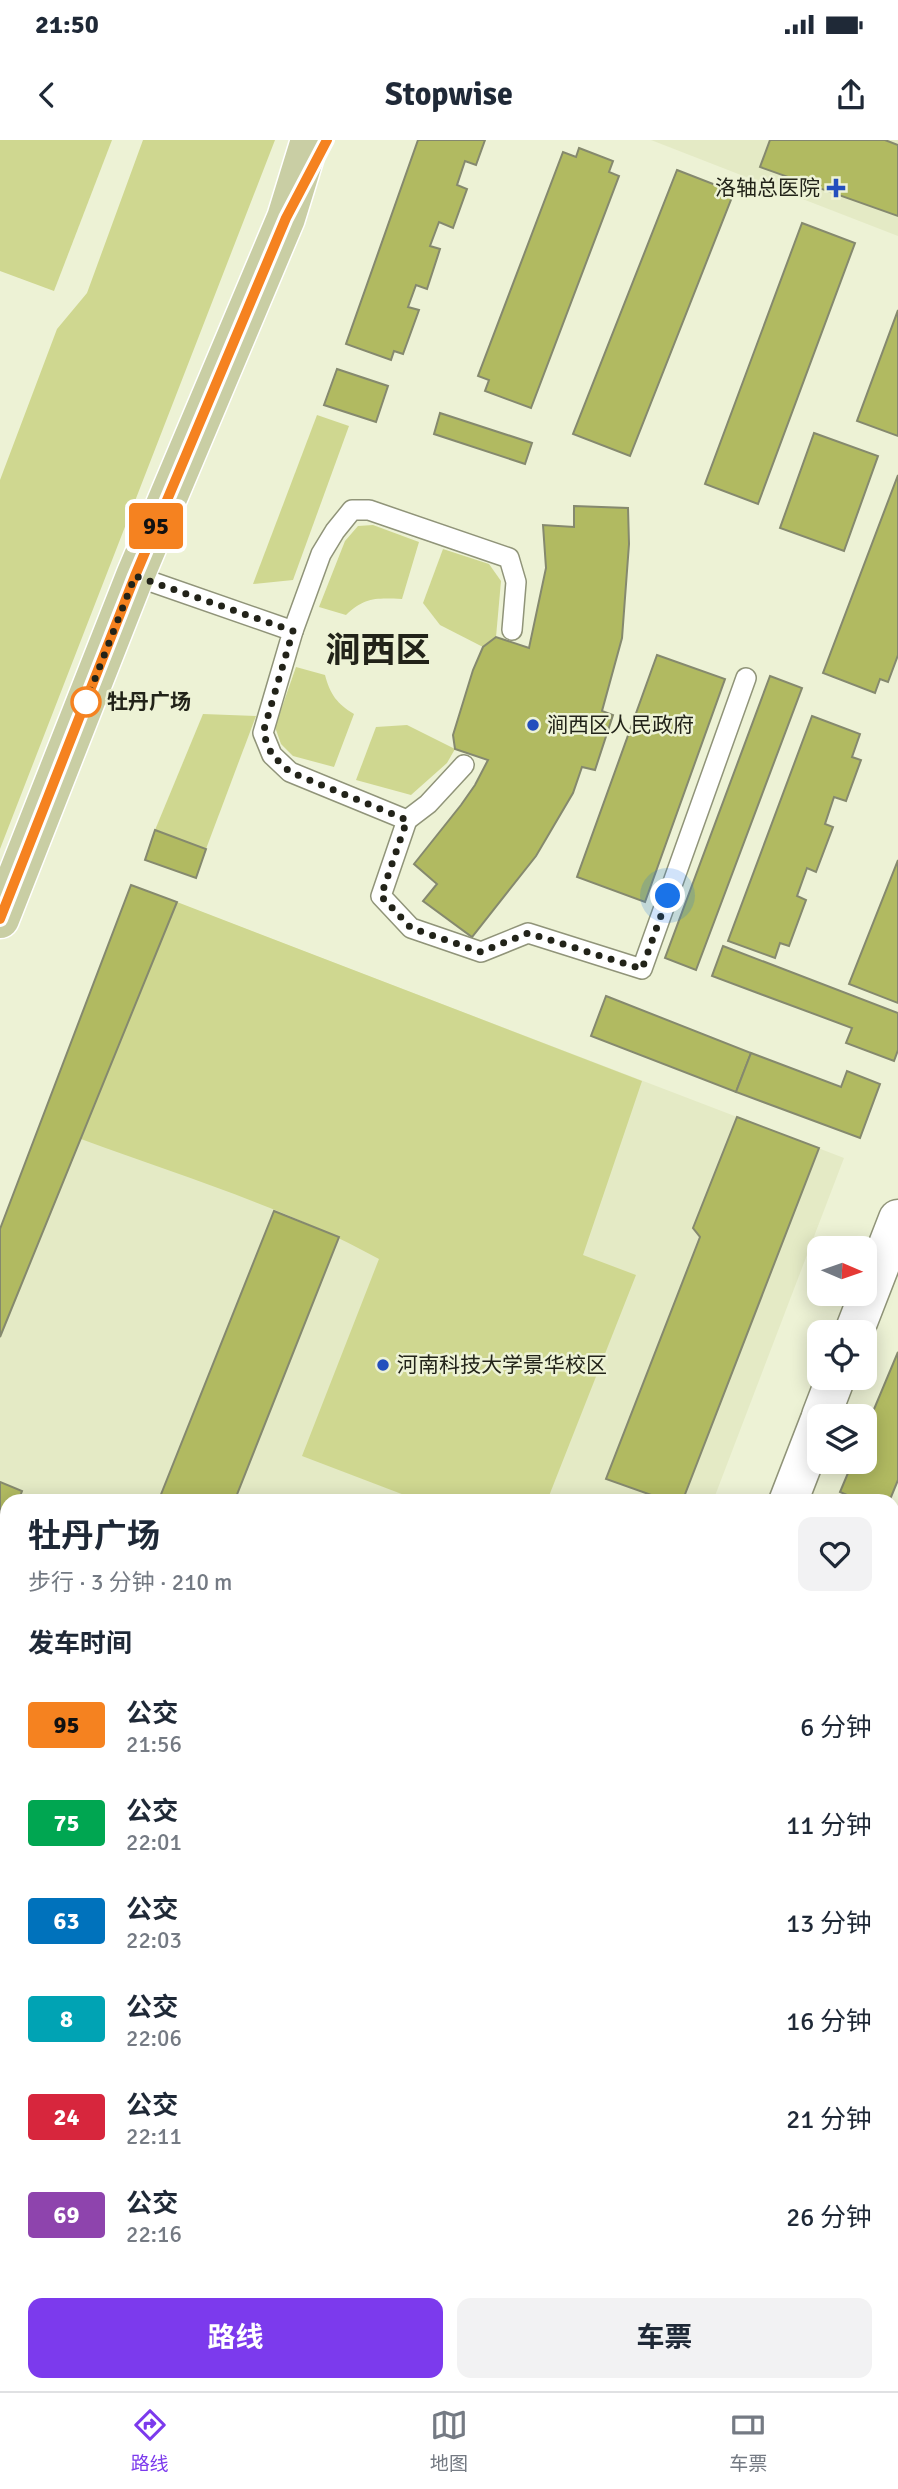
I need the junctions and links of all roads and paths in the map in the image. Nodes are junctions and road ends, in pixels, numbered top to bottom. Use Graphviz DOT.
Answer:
graph roads {
  1 [pos="310,140"];
  2 [pos="327,140"];
  3 [pos="286,218"];
  4 [pos="135,576"];
  5 [pos="512,630"];
  6 [pos="293,631"];
  7 [pos="746,678"];
  8 [pos="464,765"];
  9 [pos="407,820"];
  10 [pos="0,919"];
  11 [pos="898,1219"];
  12 [pos="859,1320"];
  13 [pos="807,1453"];
  14 [pos="791,1494"];
  1 -- 3 [label="main road"];
  2 -- 3 [label="main road"];
  3 -- 4 [label="main road"];
  4 -- 6 [label="lane"];
  4 -- 10 [label="main road"];
  5 -- 6 [label="lane"];
  6 -- 9 [label="lane"];
  7 -- 9 [label="lane"];
  8 -- 9 [label="lane"];
  11 -- 12 [label="street"];
  13 -- 14 [label="street"];
}
